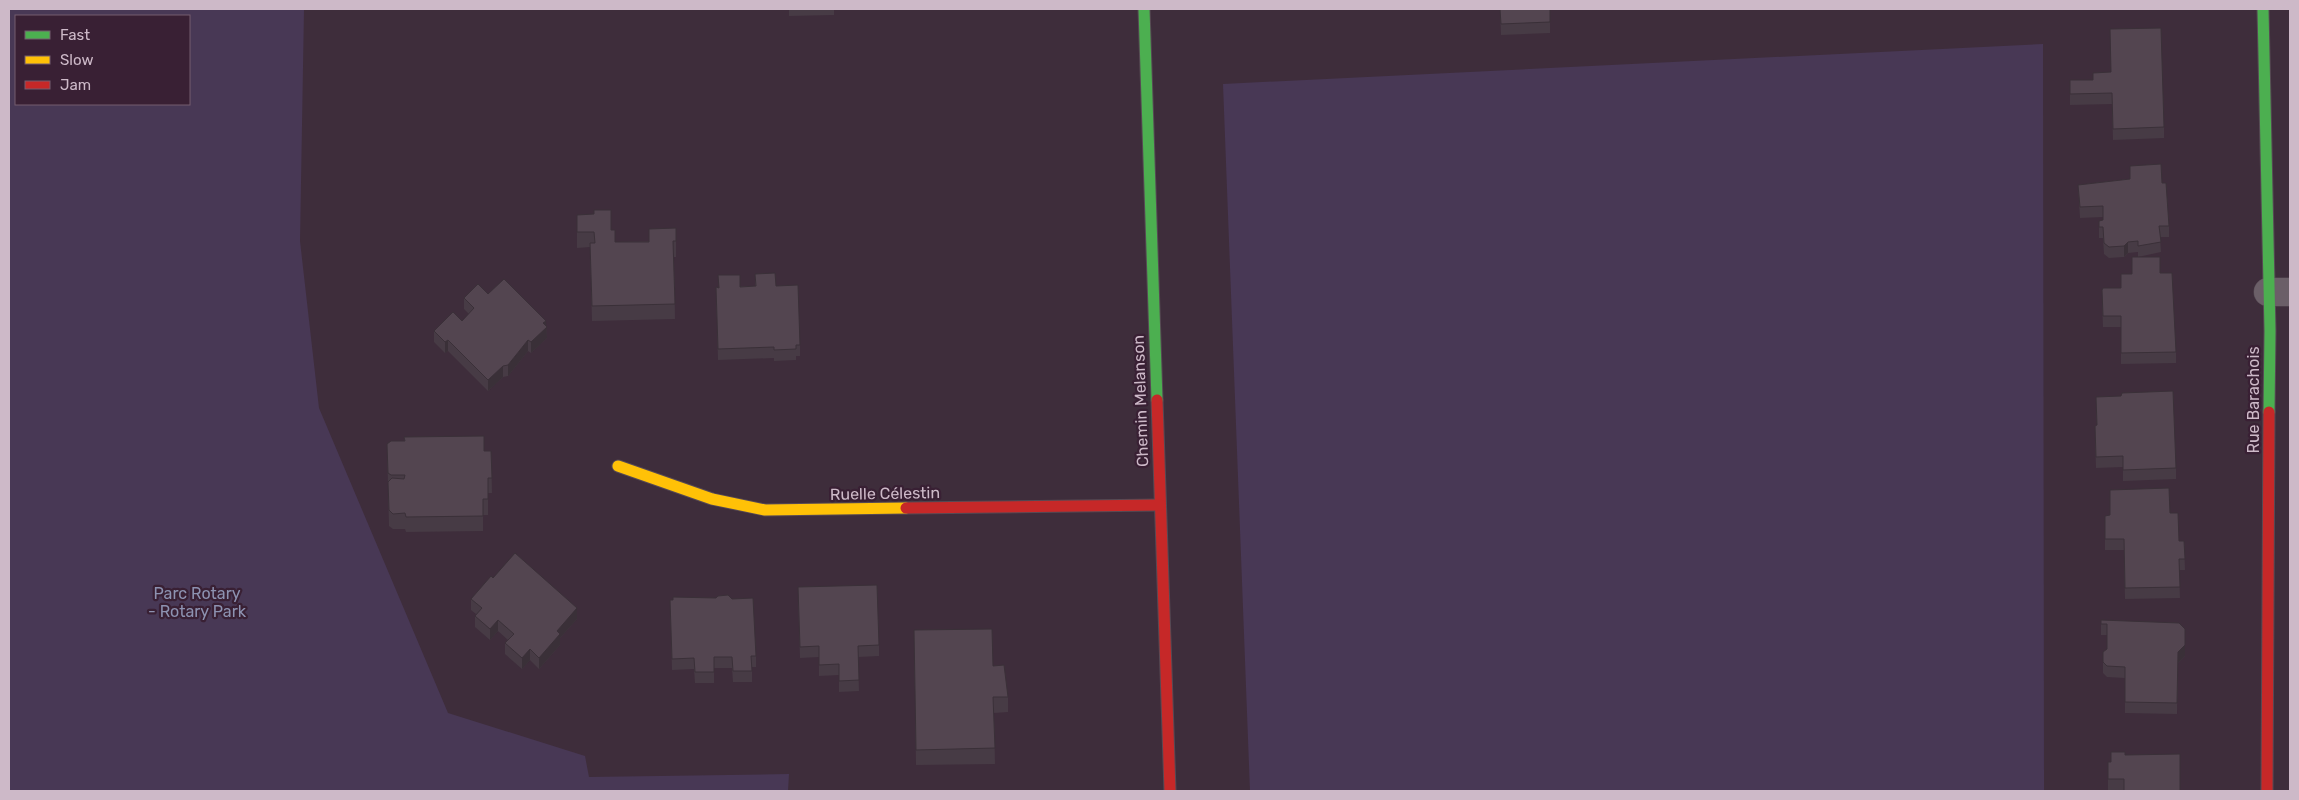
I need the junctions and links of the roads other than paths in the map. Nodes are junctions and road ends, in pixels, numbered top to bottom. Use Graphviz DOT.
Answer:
graph roads {
  1 [pos="1144,9"];
  2 [pos="2263,9"];
  3 [pos="2279,292"];
  4 [pos="618,466"];
  5 [pos="1160,505"];
  6 [pos="1170,791"];
  7 [pos="2267,791"];
  1 -- 5 [label="street, Chemin Melanson"];
  2 -- 3 [label="street, Rue Barachois"];
  3 -- 7 [label="street, Rue Barachois"];
  4 -- 5 [label="street, Ruelle Célestin"];
  5 -- 6 [label="street, Chemin Melanson"];
}
